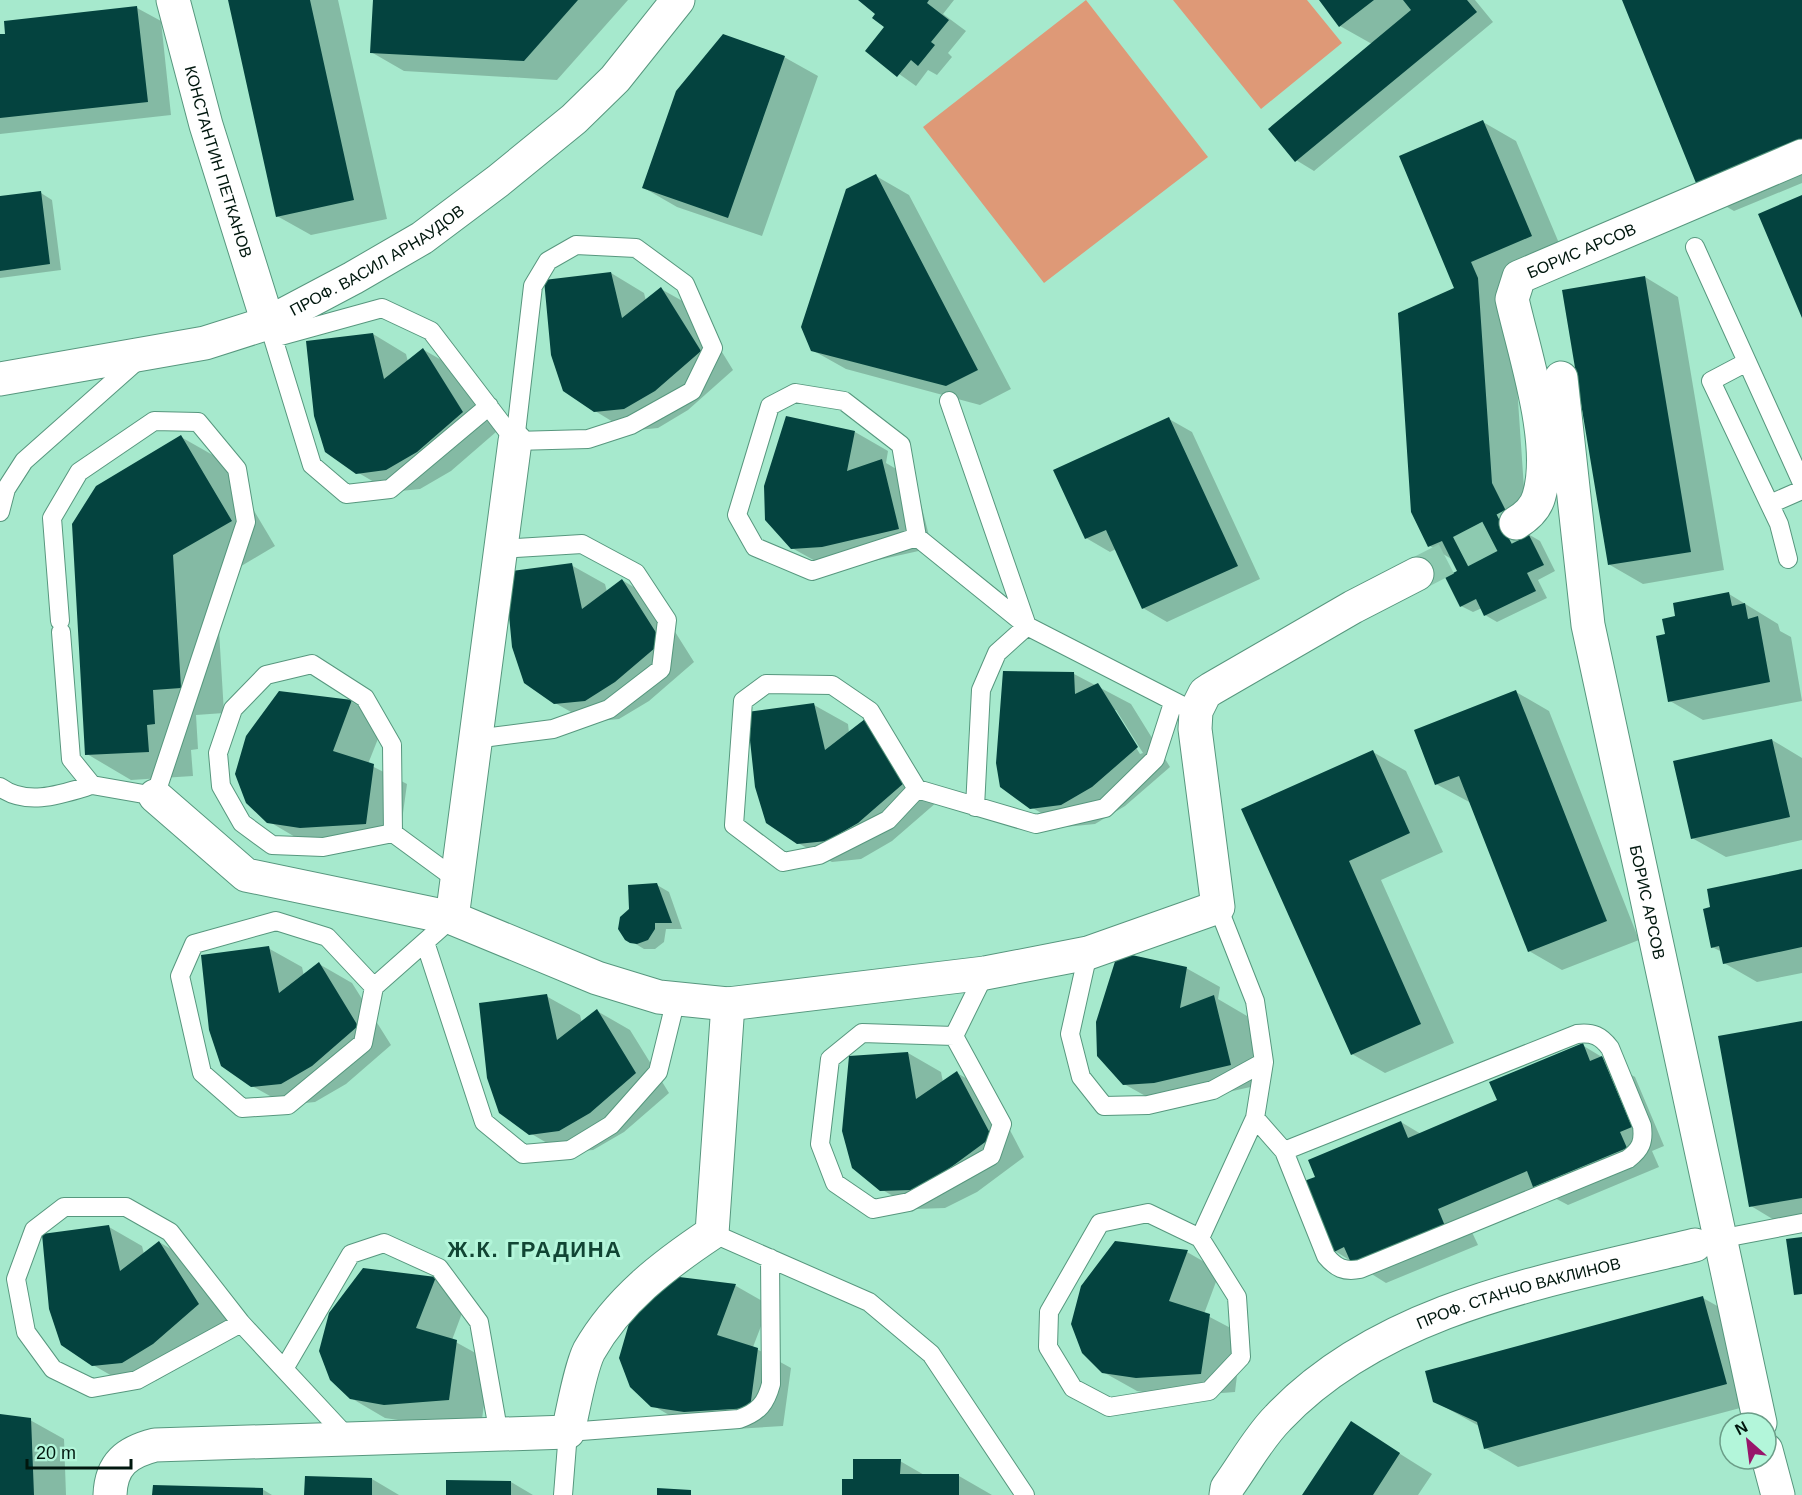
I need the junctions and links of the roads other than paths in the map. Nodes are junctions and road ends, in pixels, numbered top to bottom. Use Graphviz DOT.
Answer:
graph roads {
  1 [pos="173,0"];
  2 [pos="678,0"];
  3 [pos="1802,156"];
  4 [pos="1695,248"];
  5 [pos="268,323"];
  6 [pos="145,354"];
  7 [pos="1747,362"];
  8 [pos="1561,378"];
  9 [pos="0,379"];
  10 [pos="949,401"];
  11 [pos="489,406"];
  12 [pos="515,441"];
  13 [pos="1802,483"];
  14 [pos="1802,490"];
  15 [pos="1770,504"];
  16 [pos="0,512"];
  17 [pos="1516,524"];
  18 [pos="917,537"];
  19 [pos="501,549"];
  20 [pos="1788,559"];
  21 [pos="1417,574"];
  22 [pos="1027,626"];
  23 [pos="1184,707"];
  24 [pos="475,739"];
  25 [pos="92,785"];
  26 [pos="0,787"];
  27 [pos="917,789"];
  28 [pos="155,796"];
  29 [pos="975,807"];
  30 [pos="393,833"];
  31 [pos="457,880"];
  32 [pos="1218,907"];
  33 [pos="452,918"];
  34 [pos="425,942"];
  35 [pos="1088,953"];
  36 [pos="985,973"];
  37 [pos="374,987"];
  38 [pos="676,999"];
  39 [pos="728,1004"];
  40 [pos="954,1036"];
  41 [pos="1264,1062"];
  42 [pos="1255,1118"];
  43 [pos="1284,1151"];
  44 [pos="1802,1223"];
  45 [pos="712,1233"];
  46 [pos="1200,1238"];
  47 [pos="1707,1242"];
  48 [pos="770,1258"];
  49 [pos="241,1323"];
  50 [pos="284,1369"];
  51 [pos="1756,1411"];
  52 [pos="568,1432"];
  53 [pos="499,1435"];
  54 [pos="349,1439"];
  55 [pos="1772,1471"];
  56 [pos="110,1495"];
  57 [pos="563,1495"];
  58 [pos="1025,1495"];
  59 [pos="1226,1495"];
  60 [pos="1778,1495"];
  1 -- 5 [label="street, КОНСТАНТИН ПЕТКАНОВ"];
  2 -- 5 [label="street, ПРОФ. ВАСИЛ АРНАУДОВ"];
  3 -- 17 [label="street, БОРИС АРСОВ"];
  4 -- 7 [label="lane"];
  5 -- 6 [label="street, ПРОФ. ВАСИЛ АРНАУДОВ"];
  6 -- 9 [label="street, ПРОФ. ВАСИЛ АРНАУДОВ"];
  6 -- 16 [label="lane"];
  7 -- 13 [label="lane"];
  7 -- 15 [label="lane"];
  8 -- 47 [label="street, БОРИС АРСОВ"];
  10 -- 22 [label="lane"];
  11 -- 11 [label="lane"];
  11 -- 12 [label="lane"];
  12 -- 12 [label="lane"];
  12 -- 19 [label="street"];
  14 -- 15 [label="lane"];
  15 -- 20 [label="lane"];
  18 -- 18 [label="lane"];
  18 -- 22 [label="lane"];
  19 -- 24 [label="street"];
  19 -- 24 [label="lane"];
  21 -- 23 [label="street"];
  22 -- 23 [label="lane"];
  22 -- 29 [label="lane"];
  23 -- 29 [label="lane"];
  23 -- 32 [label="street"];
  24 -- 31 [label="street"];
  25 -- 26 [label="lane"];
  25 -- 28 [label="lane"];
  25 -- 28 [label="lane"];
  27 -- 27 [label="lane"];
  27 -- 29 [label="lane"];
  28 -- 33 [label="street"];
  30 -- 30 [label="lane"];
  30 -- 31 [label="lane"];
  31 -- 33 [label="street"];
  32 -- 35 [label="street"];
  32 -- 41 [label="lane"];
  33 -- 34 [label="lane"];
  33 -- 38 [label="street"];
  34 -- 37 [label="lane"];
  34 -- 38 [label="lane"];
  35 -- 36 [label="street"];
  35 -- 41 [label="lane"];
  36 -- 39 [label="street"];
  36 -- 40 [label="lane"];
  37 -- 37 [label="lane"];
  38 -- 39 [label="street"];
  39 -- 45 [label="street"];
  40 -- 40 [label="lane"];
  41 -- 42 [label="lane"];
  42 -- 43 [label="lane"];
  42 -- 46 [label="lane"];
  43 -- 43 [label="lane"];
  44 -- 47 [label="lane"];
  45 -- 48 [label="lane"];
  45 -- 52 [label="street"];
  46 -- 46 [label="lane"];
  47 -- 51 [label="street, БОРИС АРСОВ"];
  47 -- 59 [label="street, ПРОФ. СТАНЧО ВАКЛИНОВ"];
  48 -- 52 [label="lane"];
  48 -- 58 [label="lane"];
  49 -- 49 [label="lane"];
  49 -- 50 [label="lane"];
  50 -- 53 [label="lane"];
  50 -- 54 [label="lane"];
  52 -- 53 [label="street"];
  52 -- 57 [label="lane"];
  53 -- 54 [label="street"];
  54 -- 56 [label="street"];
  55 -- 60 [label="street"];
}
